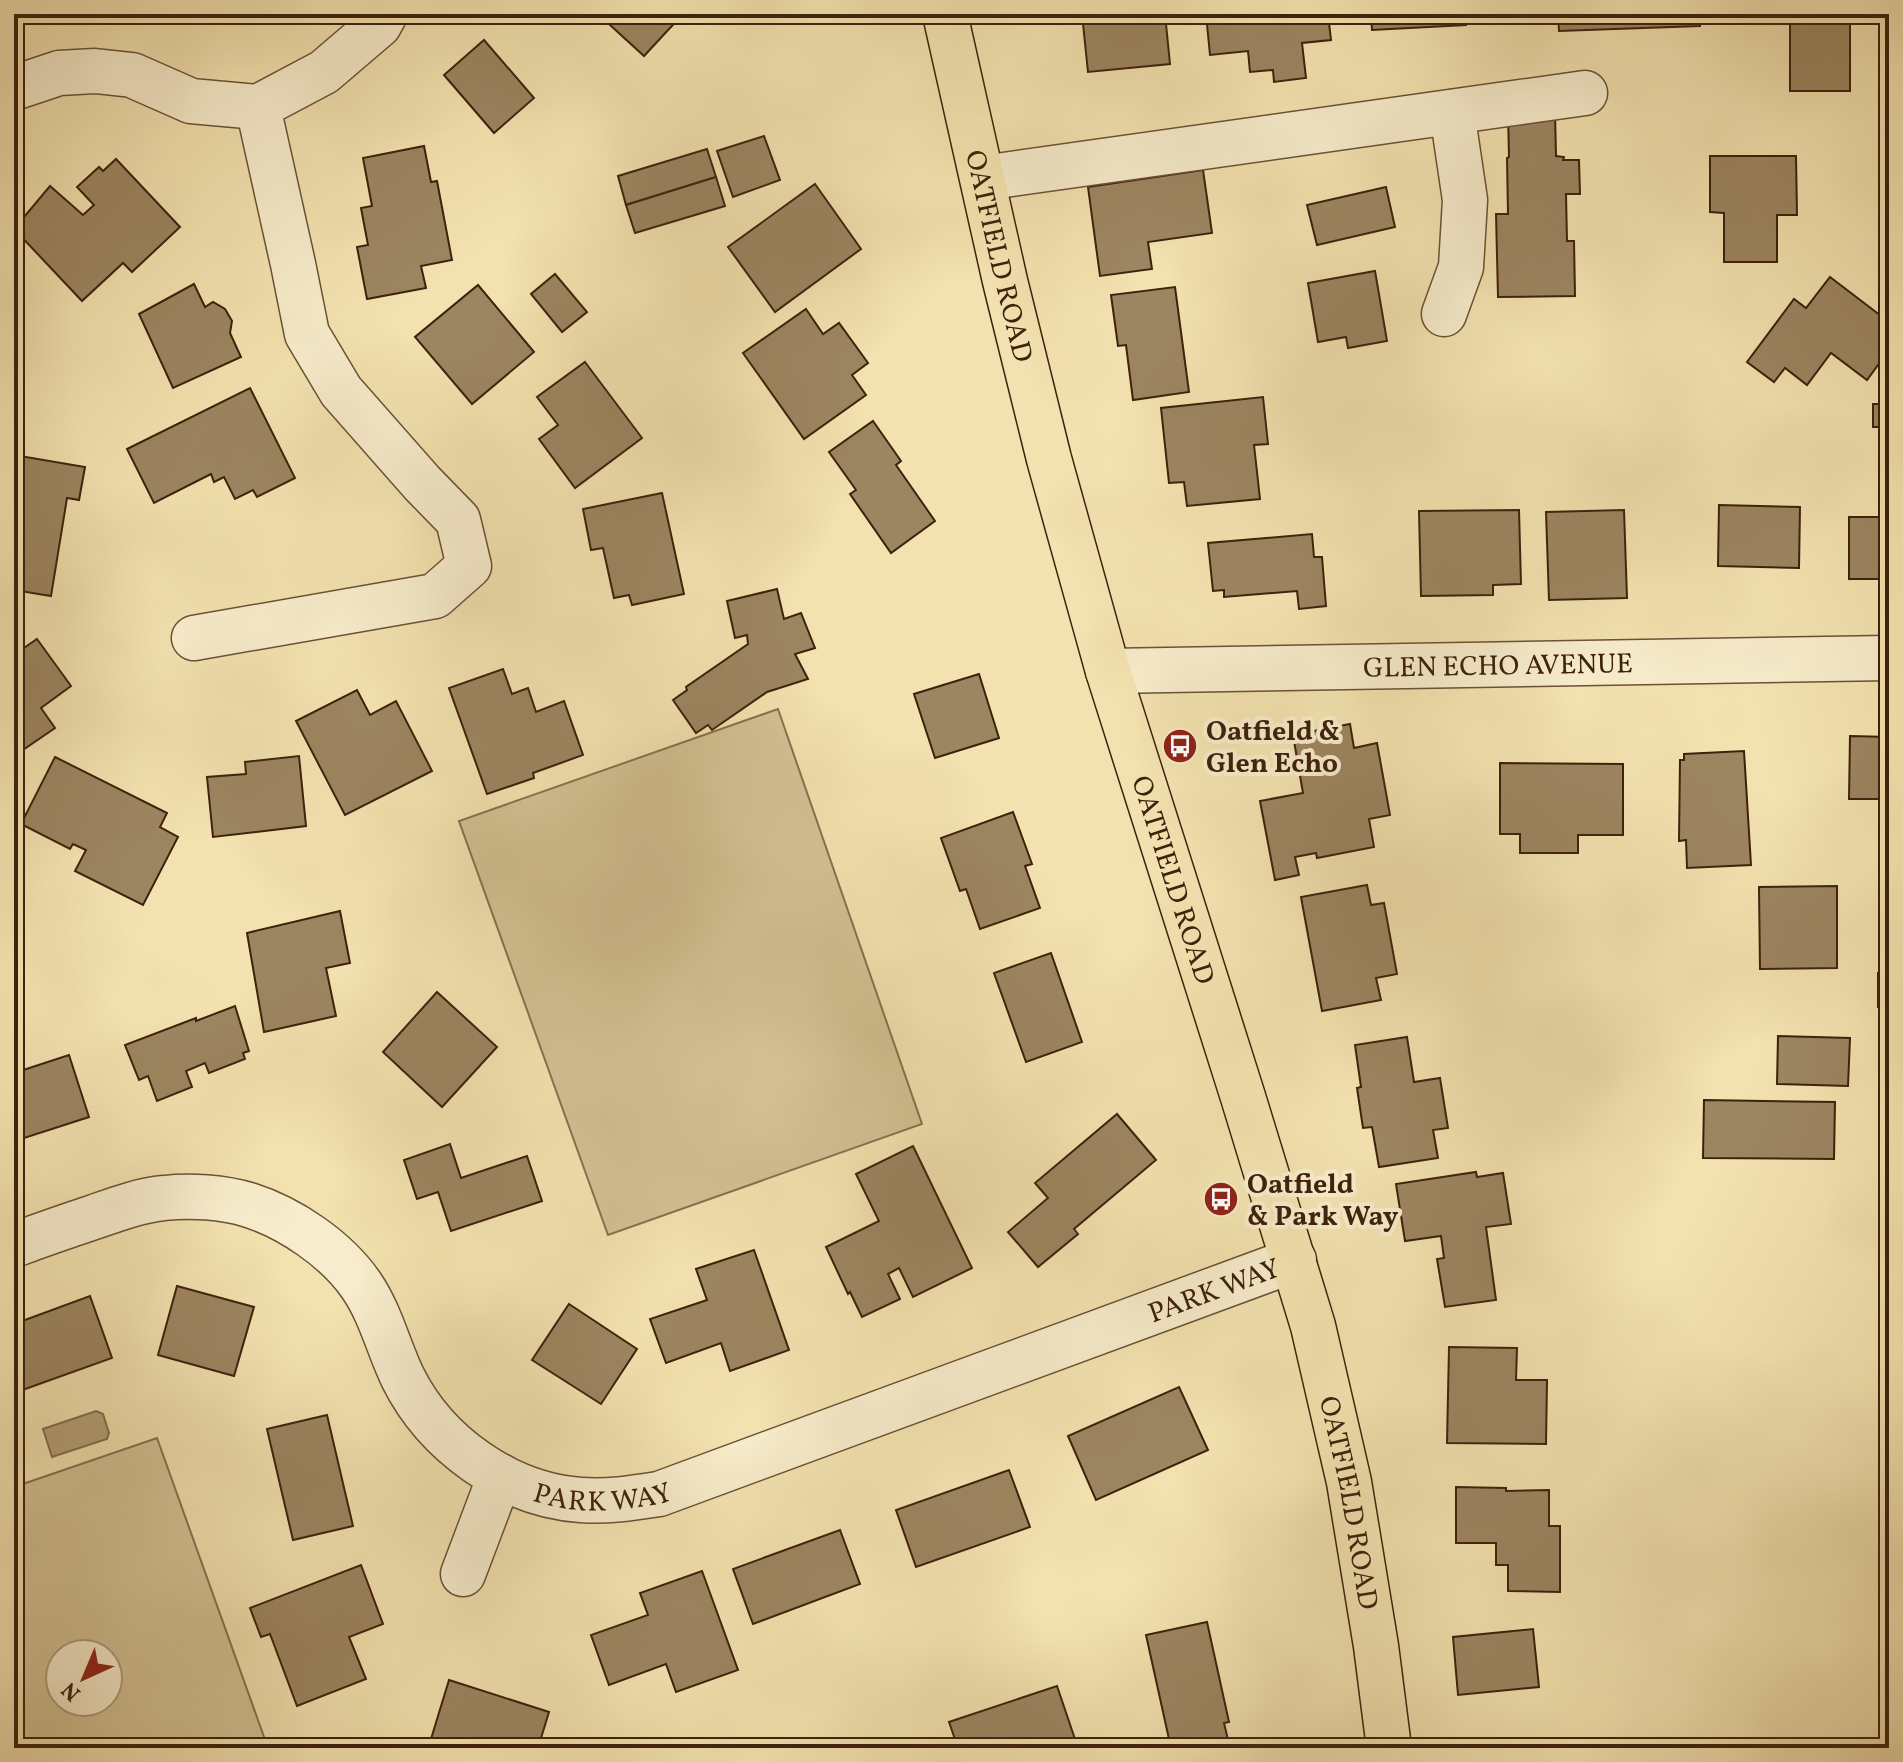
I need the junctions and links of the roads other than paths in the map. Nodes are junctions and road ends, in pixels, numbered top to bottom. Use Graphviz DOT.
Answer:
graph roads {
  1 [pos="385,14"];
  2 [pos="945,14"];
  3 [pos="14,88"];
  4 [pos="1585,93"];
  5 [pos="258,107"];
  6 [pos="1452,112"];
  7 [pos="983,178"];
  8 [pos="1444,314"];
  9 [pos="194,638"];
  10 [pos="1889,658"];
  11 [pos="1108,671"];
  12 [pos="14,1245"];
  13 [pos="1294,1260"];
  14 [pos="500,1476"];
  15 [pos="463,1574"];
  16 [pos="1389,1748"];
  1 -- 5 [label="street"];
  2 -- 7 [label="main road, OATFIELD ROAD"];
  3 -- 5 [label="street"];
  4 -- 6 [label="street"];
  5 -- 9 [label="street"];
  6 -- 7 [label="street"];
  6 -- 8 [label="street"];
  7 -- 11 [label="main road, OATFIELD ROAD"];
  10 -- 11 [label="street, GLEN ECHO AVENUE"];
  11 -- 13 [label="main road, OATFIELD ROAD"];
  12 -- 14 [label="street, PARK WAY"];
  13 -- 14 [label="street, PARK WAY"];
  13 -- 16 [label="main road, OATFIELD ROAD"];
  14 -- 15 [label="street"];
}
